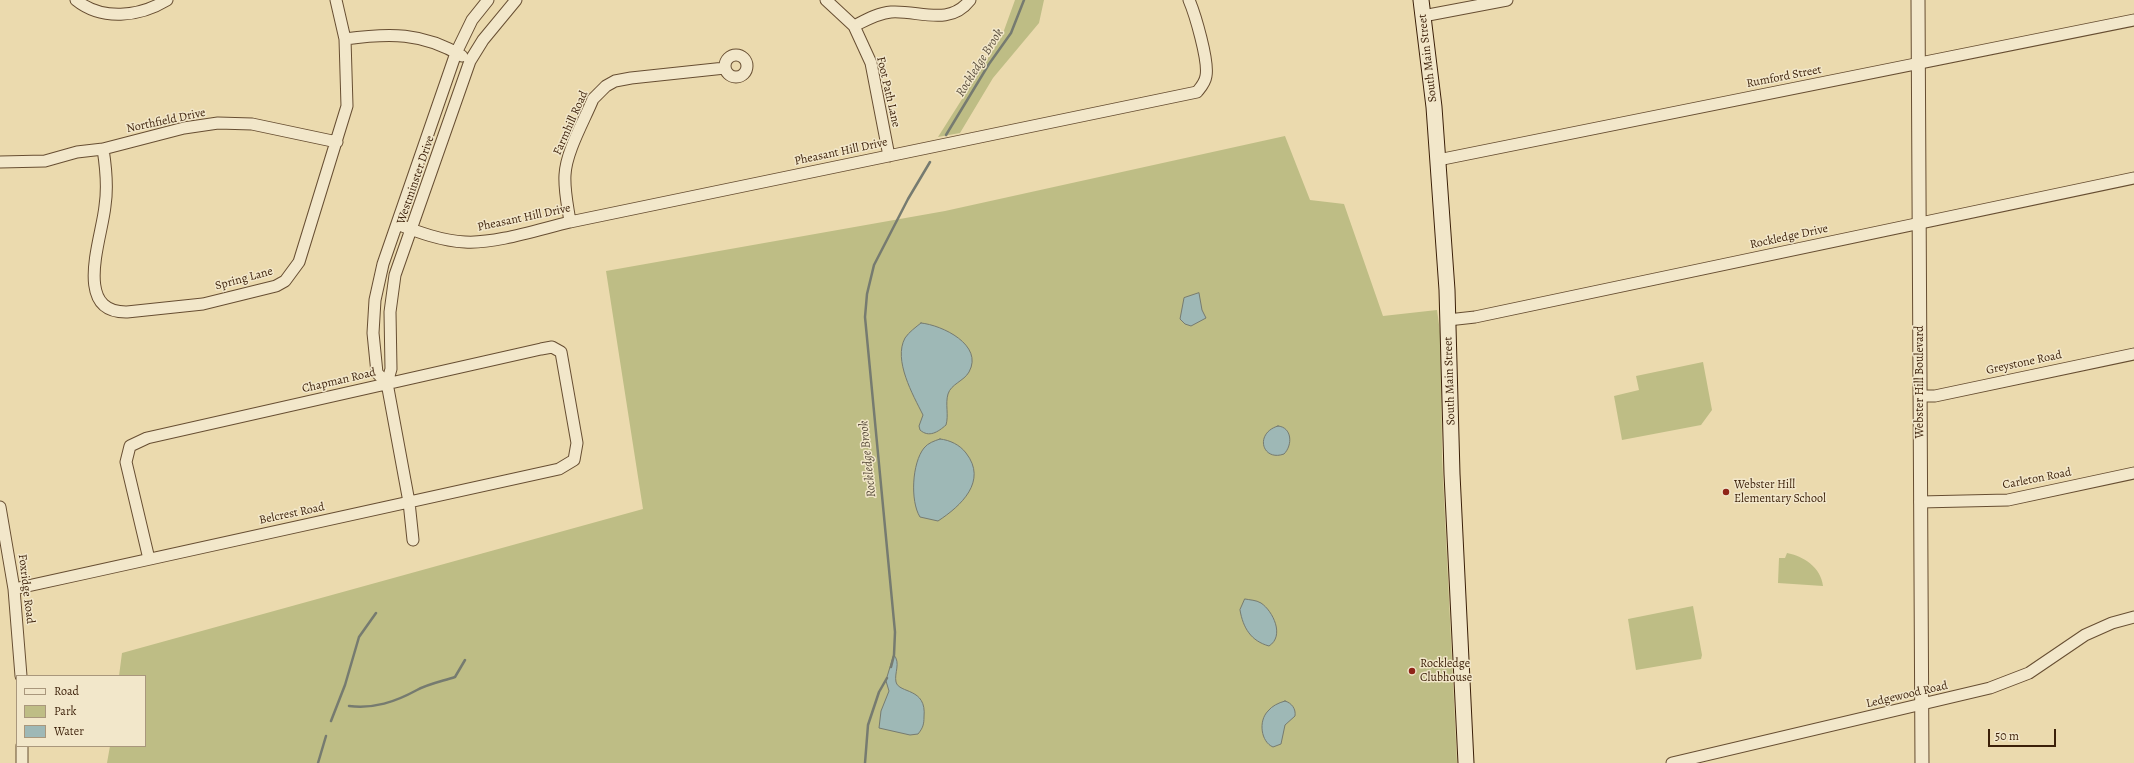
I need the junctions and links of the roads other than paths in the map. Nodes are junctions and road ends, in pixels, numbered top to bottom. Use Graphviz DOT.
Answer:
graph roads {
  1 [pos="76,0"];
  2 [pos="166,0"];
  3 [pos="336,0"];
  4 [pos="488,0"];
  5 [pos="516,0"];
  6 [pos="826,0"];
  7 [pos="970,0"];
  8 [pos="1189,0"];
  9 [pos="1421,0"];
  10 [pos="1507,0"];
  11 [pos="1918,0"];
  12 [pos="1423,16"];
  13 [pos="2134,20"];
  14 [pos="854,26"];
  15 [pos="345,39"];
  16 [pos="456,53"];
  17 [pos="470,62"];
  18 [pos="1918,64"];
  19 [pos="725,68"];
  20 [pos="337,142"];
  21 [pos="103,149"];
  22 [pos="889,156"];
  23 [pos="1438,160"];
  24 [pos="0,162"];
  25 [pos="2134,178"];
  26 [pos="570,222"];
  27 [pos="1919,223"];
  28 [pos="397,224"];
  29 [pos="413,230"];
  30 [pos="1448,320"];
  31 [pos="2134,354"];
  32 [pos="387,383"];
  33 [pos="1920,396"];
  34 [pos="574,460"];
  35 [pos="2134,473"];
  36 [pos="409,502"];
  37 [pos="1920,502"];
  38 [pos="0,506"];
  39 [pos="413,540"];
  40 [pos="149,559"];
  41 [pos="14,589"];
  42 [pos="2134,617"];
  43 [pos="21,675"];
  44 [pos="1921,706"];
  45 [pos="22,747"];
  46 [pos="22,763"];
  47 [pos="1466,763"];
  48 [pos="1672,763"];
  49 [pos="1922,763"];
  1 -- 2 [label="street"];
  3 -- 15 [label="street, Spring Lane"];
  4 -- 16 [label="street, Westminster Drive"];
  5 -- 17 [label="street, Westminster Drive"];
  6 -- 14 [label="street, Foot Path Lane"];
  7 -- 14 [label="street"];
  8 -- 22 [label="street, Pheasant Hill Drive"];
  9 -- 12 [label="main road, South Main Street"];
  10 -- 12 [label="street"];
  11 -- 18 [label="street, Webster Hill Boulevard"];
  12 -- 23 [label="main road, South Main Street"];
  13 -- 18 [label="street, Rumford Street"];
  14 -- 22 [label="street, Foot Path Lane"];
  15 -- 16 [label="street"];
  15 -- 20 [label="street, Spring Lane"];
  16 -- 17 [label="street"];
  16 -- 28 [label="street, Westminster Drive"];
  17 -- 29 [label="street, Westminster Drive"];
  18 -- 23 [label="street, Rumford Street"];
  18 -- 27 [label="street, Webster Hill Boulevard"];
  19 -- 26 [label="street, Farmhill Road"];
  20 -- 21 [label="street, Northfield Drive"];
  20 -- 21 [label="street, Spring Lane"];
  21 -- 24 [label="street, Northfield Drive"];
  22 -- 26 [label="street, Pheasant Hill Drive"];
  23 -- 30 [label="main road, South Main Street"];
  25 -- 27 [label="street, Rockledge Drive"];
  26 -- 29 [label="street, Pheasant Hill Drive"];
  27 -- 30 [label="street, Rockledge Drive"];
  27 -- 33 [label="street, Webster Hill Boulevard"];
  28 -- 29 [label="street, Pheasant Hill Drive"];
  28 -- 32 [label="street, Westminster Drive"];
  29 -- 32 [label="street, Westminster Drive"];
  30 -- 47 [label="main road, South Main Street"];
  31 -- 33 [label="street, Greystone Road"];
  32 -- 34 [label="street, Chapman Road"];
  32 -- 36 [label="street, Westminster Drive"];
  32 -- 40 [label="street, Chapman Road"];
  33 -- 37 [label="street, Webster Hill Boulevard"];
  34 -- 36 [label="street, Belcrest Road"];
  35 -- 37 [label="street, Carleton Road"];
  36 -- 39 [label="street, Westminster Drive"];
  36 -- 40 [label="street, Belcrest Road"];
  37 -- 44 [label="street, Webster Hill Boulevard"];
  38 -- 41 [label="street, Foxridge Road"];
  40 -- 41 [label="street, Belcrest Road"];
  41 -- 43 [label="street, Foxridge Road"];
  42 -- 44 [label="street, Ledgewood Road"];
  44 -- 48 [label="street, Ledgewood Road"];
  44 -- 49 [label="street, Webster Hill Boulevard"];
  45 -- 46 [label="street"];
}
